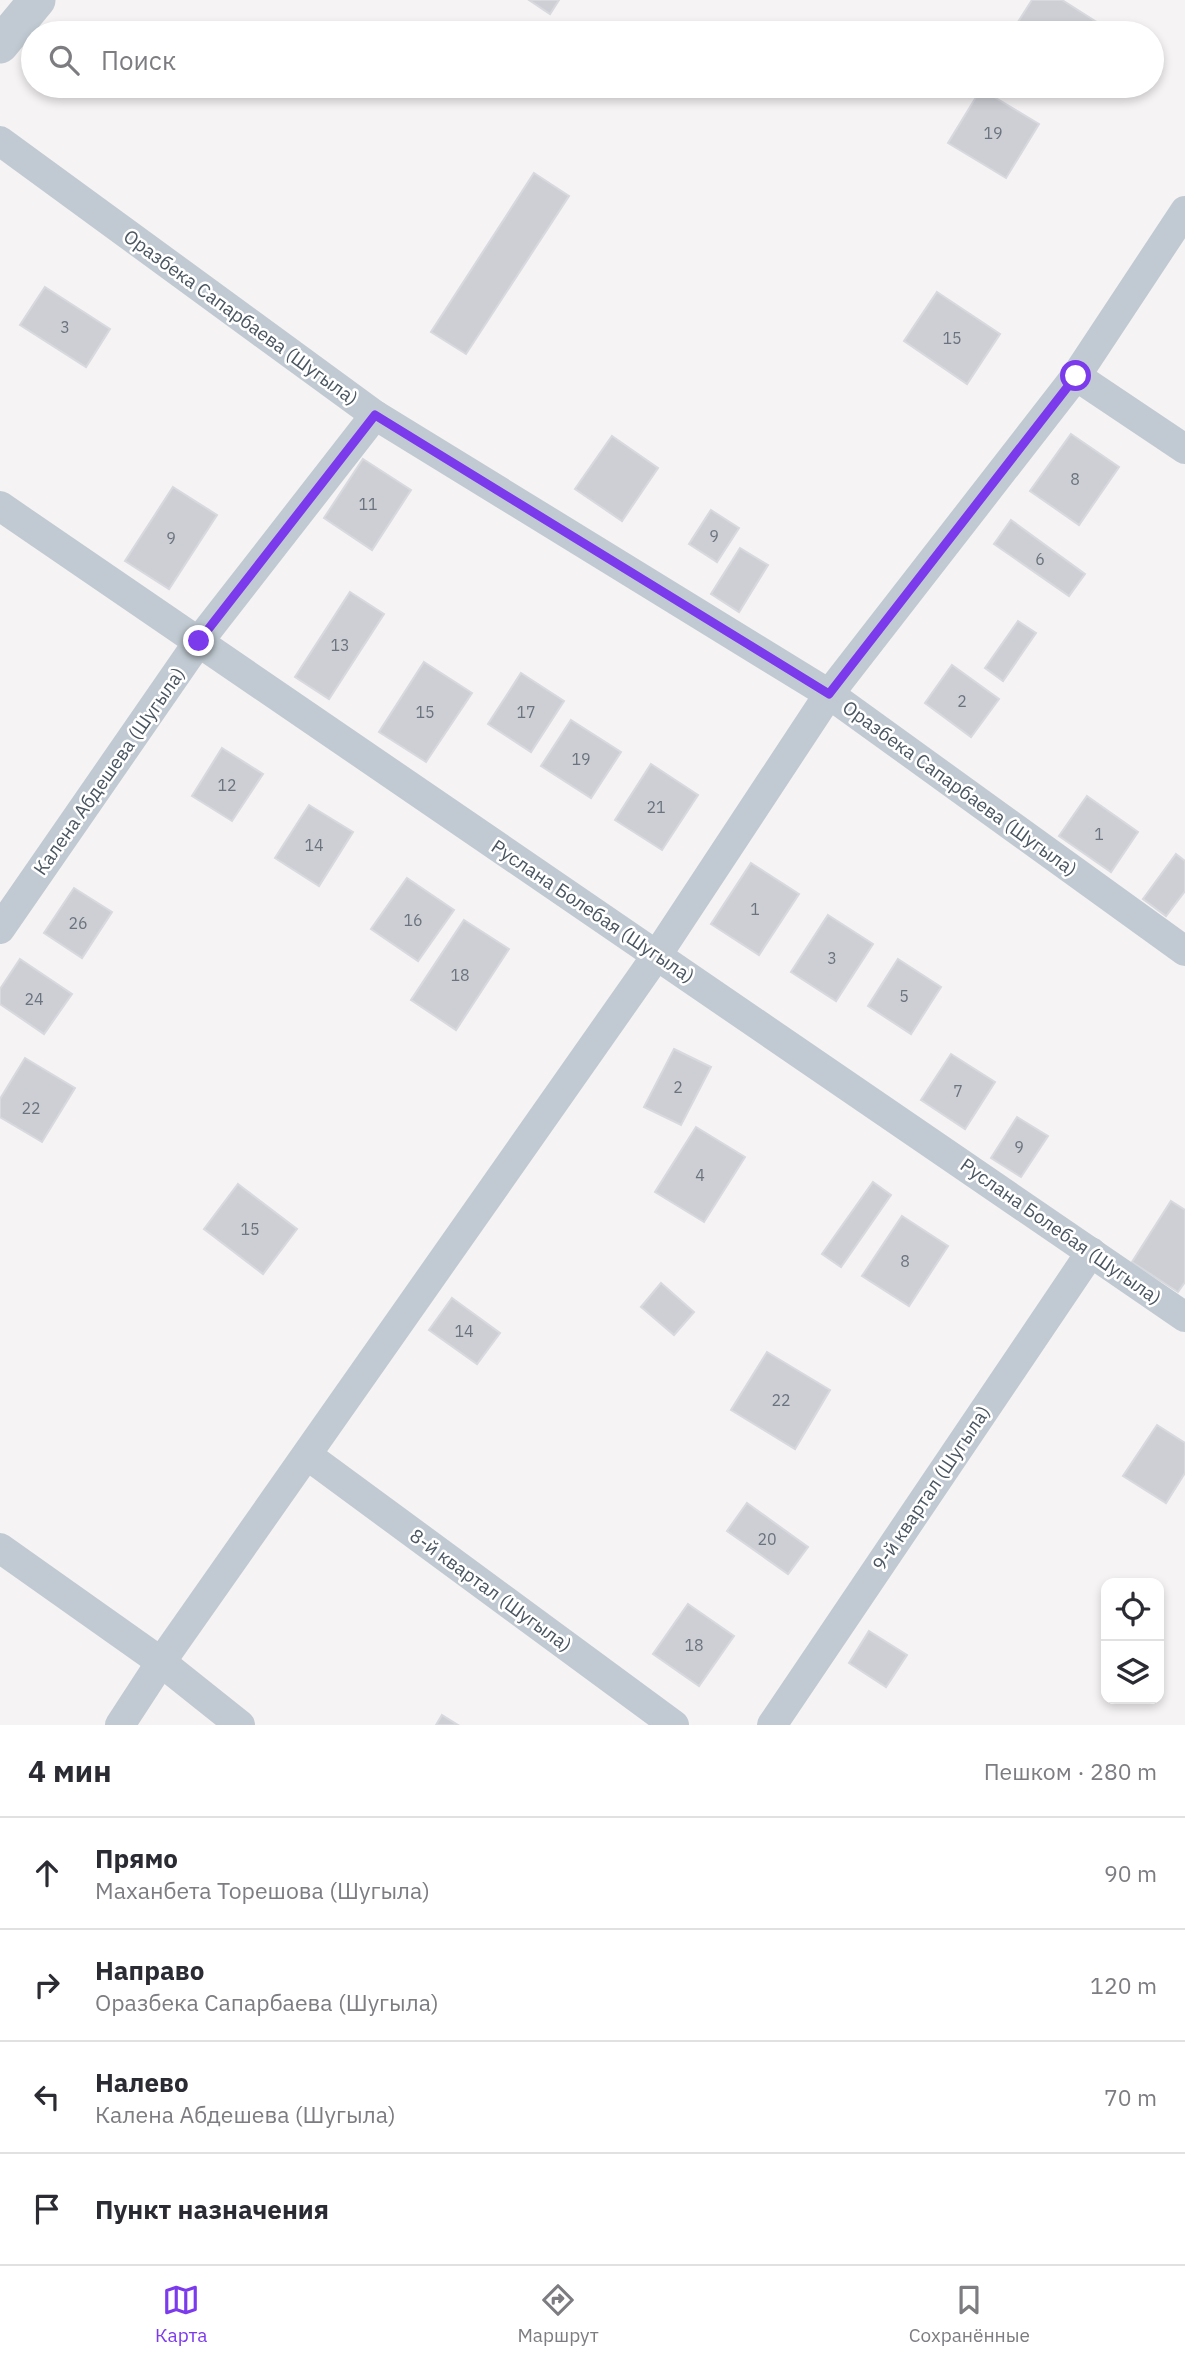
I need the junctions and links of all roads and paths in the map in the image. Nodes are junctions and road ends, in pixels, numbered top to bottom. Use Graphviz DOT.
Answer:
graph roads {
  1 [pos="37,0"];
  2 [pos="0,45"];
  3 [pos="0,141"];
  4 [pos="1185,211"];
  5 [pos="1076,376"];
  6 [pos="375,415"];
  7 [pos="1185,449"];
  8 [pos="0,506"];
  9 [pos="199,641"];
  10 [pos="829,694"];
  11 [pos="0,929"];
  12 [pos="1185,951"];
  13 [pos="657,955"];
  14 [pos="1091,1252"];
  15 [pos="1185,1317"];
  16 [pos="307,1455"];
  17 [pos="0,1548"];
  18 [pos="161,1662"];
  19 [pos="120,1725"];
  20 [pos="240,1725"];
  21 [pos="674,1725"];
  22 [pos="772,1725"];
  1 -- 2 [label="street"];
  3 -- 6 [label="street, Оразбека Сапарбаева (Шугыла)"];
  4 -- 5 [label="street"];
  5 -- 7 [label="street"];
  5 -- 10 [label="street"];
  6 -- 9 [label="street, Калена Абдешева (Шугыла)"];
  6 -- 10 [label="street, Оразбека Сапарбаева (Шугыла)"];
  8 -- 9 [label="street, Руслана Болебая (Шугыла)"];
  9 -- 11 [label="street, Калена Абдешева (Шугыла)"];
  9 -- 13 [label="street, Руслана Болебая (Шугыла)"];
  10 -- 12 [label="street, Оразбека Сапарбаева (Шугыла)"];
  10 -- 13 [label="street"];
  13 -- 14 [label="street, Руслана Болебая (Шугыла)"];
  13 -- 16 [label="street"];
  14 -- 15 [label="street, Руслана Болебая (Шугыла)"];
  14 -- 22 [label="street, 9-й квартал (Шугыла)"];
  16 -- 18 [label="street"];
  16 -- 21 [label="street, 8-й квартал (Шугыла)"];
  17 -- 18 [label="street"];
  18 -- 19 [label="street"];
  18 -- 20 [label="street"];
}
